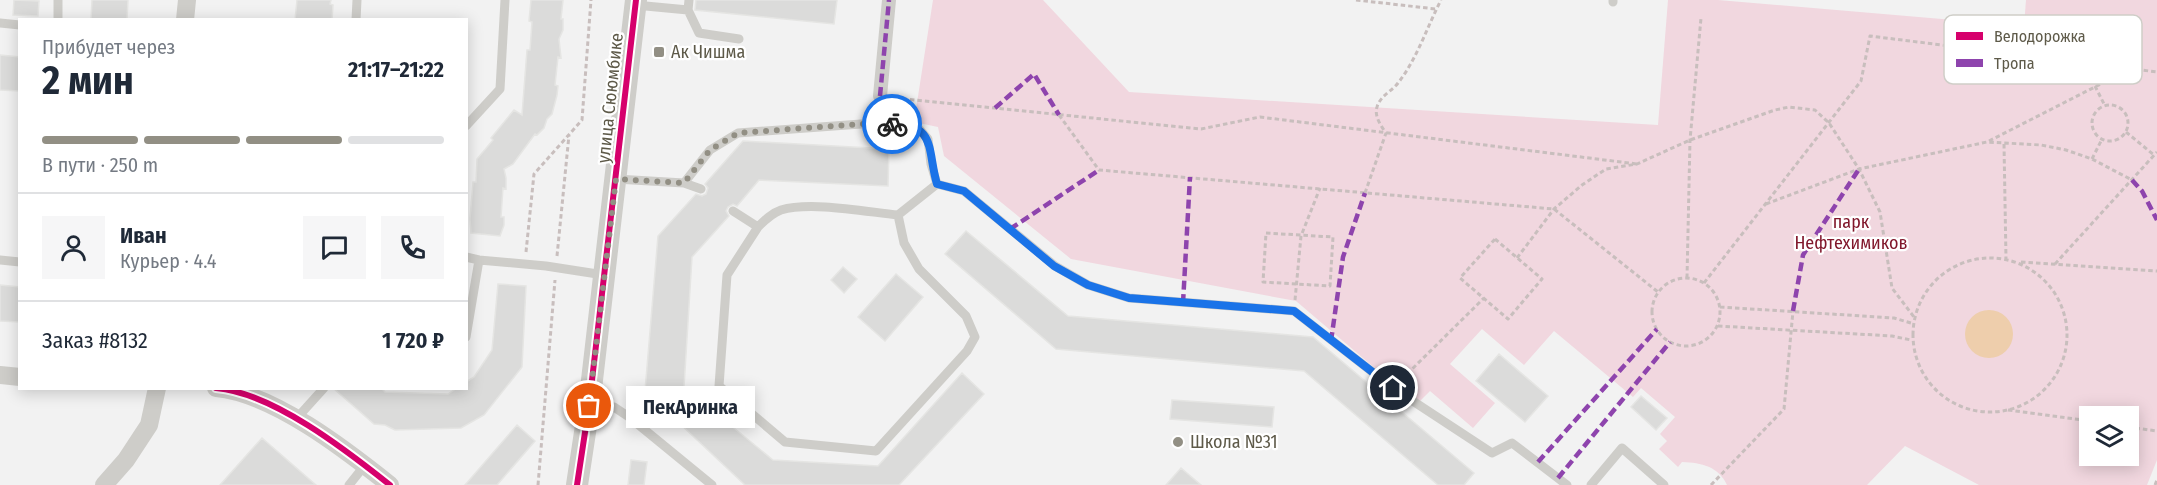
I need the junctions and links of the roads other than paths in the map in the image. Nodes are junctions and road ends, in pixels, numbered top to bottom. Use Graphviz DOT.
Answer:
graph roads {
  1 [pos="58,0"];
  2 [pos="186,0"];
  3 [pos="357,0"];
  4 [pos="505,0"];
  5 [pos="889,0"];
  6 [pos="635,2"];
  7 [pos="689,5"];
  8 [pos="58,18"];
  9 [pos="185,18"];
  10 [pos="356,18"];
  11 [pos="0,23"];
  12 [pos="18,25"];
  13 [pos="739,39"];
  14 [pos="880,96"];
  15 [pos="468,124"];
  16 [pos="616,179"];
  17 [pos="684,183"];
  18 [pos="937,184"];
  19 [pos="700,189"];
  20 [pos="733,211"];
  21 [pos="898,215"];
  22 [pos="758,227"];
  23 [pos="468,257"];
  24 [pos="0,260"];
  25 [pos="479,260"];
  26 [pos="18,262"];
  27 [pos="605,275"];
  28 [pos="468,325"];
  29 [pos="0,375"];
  30 [pos="18,376"];
  31 [pos="157,390"];
  32 [pos="229,390"];
  33 [pos="322,390"];
  34 [pos="589,406"];
  35 [pos="296,419"];
  36 [pos="365,465"];
  37 [pos="1556,476"];
  38 [pos="104,485"];
  39 [pos="349,485"];
  40 [pos="390,485"];
  41 [pos="577,485"];
  42 [pos="712,485"];
  43 [pos="1548,485"];
  44 [pos="1567,485"];
  45 [pos="1591,485"];
  46 [pos="1664,485"];
  1 -- 8 [label="lane"];
  2 -- 9 [label="street"];
  3 -- 10 [label="lane"];
  4 -- 15 [label="lane"];
  5 -- 14 [label="street"];
  6 -- 7 [label="lane"];
  6 -- 16 [label="street, улица Сююмбике"];
  7 -- 13 [label="lane"];
  11 -- 12 [label="lane"];
  16 -- 17 [label="lane"];
  16 -- 27 [label="street, улица Сююмбике"];
  17 -- 18 [label="lane"];
  17 -- 19 [label="lane"];
  18 -- 21 [label="lane"];
  18 -- 37 [label="lane"];
  20 -- 22 [label="lane"];
  21 -- 22 [label="lane"];
  21 -- 22 [label="lane"];
  23 -- 25 [label="lane"];
  24 -- 26 [label="lane"];
  25 -- 27 [label="lane"];
  25 -- 28 [label="lane"];
  27 -- 34 [label="street, улица Сююмбике"];
  29 -- 30 [label="street"];
  31 -- 38 [label="street"];
  32 -- 35 [label="street"];
  33 -- 35 [label="lane"];
  34 -- 41 [label="street, улица Сююмбике"];
  34 -- 42 [label="lane"];
  35 -- 36 [label="street"];
  36 -- 39 [label="lane"];
  36 -- 40 [label="street"];
  37 -- 43 [label="lane"];
  37 -- 44 [label="lane"];
  45 -- 46 [label="lane"];
}
